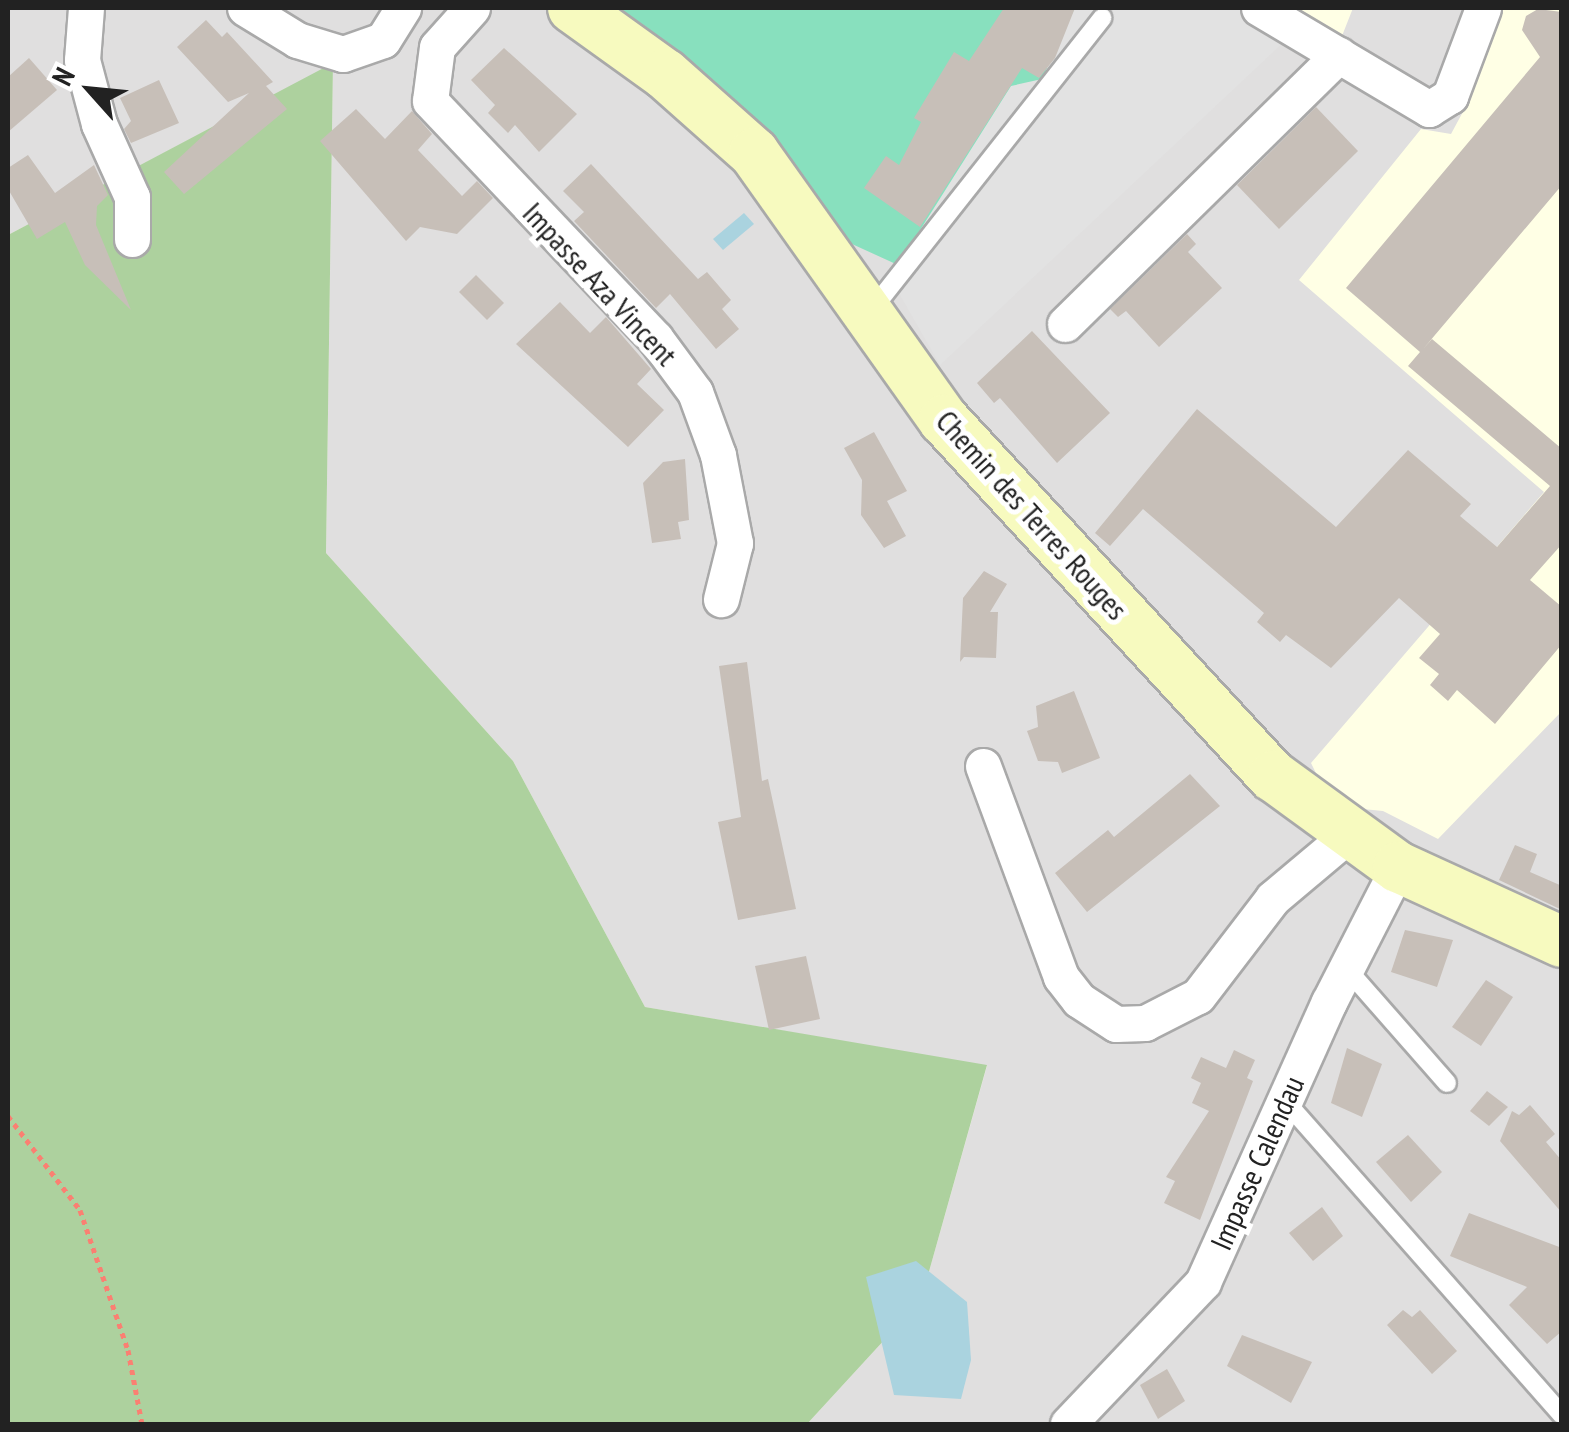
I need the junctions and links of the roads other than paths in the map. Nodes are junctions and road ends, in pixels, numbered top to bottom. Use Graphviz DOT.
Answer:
graph roads {
  1 [pos="86,8"];
  2 [pos="245,8"];
  3 [pos="403,8"];
  4 [pos="472,8"];
  5 [pos="573,8"];
  6 [pos="1259,8"];
  7 [pos="1483,8"];
  8 [pos="1102,18"];
  9 [pos="1339,55"];
  10 [pos="132,239"];
  11 [pos="870,312"];
  12 [pos="1065,324"];
  13 [pos="721,599"];
  14 [pos="983,766"];
  15 [pos="1347,836"];
  16 [pos="1398,868"];
  17 [pos="1562,942"];
  18 [pos="1346,968"];
  19 [pos="1446,1083"];
  20 [pos="1286,1102"];
  21 [pos="1562,1415"];
  22 [pos="1068,1424"];
  1 -- 10 [label="street"];
  2 -- 3 [label="street"];
  4 -- 13 [label="street, Impasse Aza Vincent"];
  5 -- 11 [label="main road, Chemin des Terres Rouges"];
  6 -- 9 [label="street"];
  7 -- 9 [label="street"];
  8 -- 11 [label="lane"];
  9 -- 12 [label="street"];
  11 -- 15 [label="main road, Chemin des Terres Rouges"];
  14 -- 15 [label="street"];
  15 -- 16 [label="main road, Chemin des Terres Rouges"];
  16 -- 17 [label="main road, Chemin des Terres Rouges"];
  16 -- 18 [label="street, Impasse Calendau"];
  18 -- 19 [label="lane"];
  18 -- 20 [label="street, Impasse Calendau"];
  20 -- 21 [label="lane"];
  20 -- 22 [label="street, Impasse Calendau"];
}
